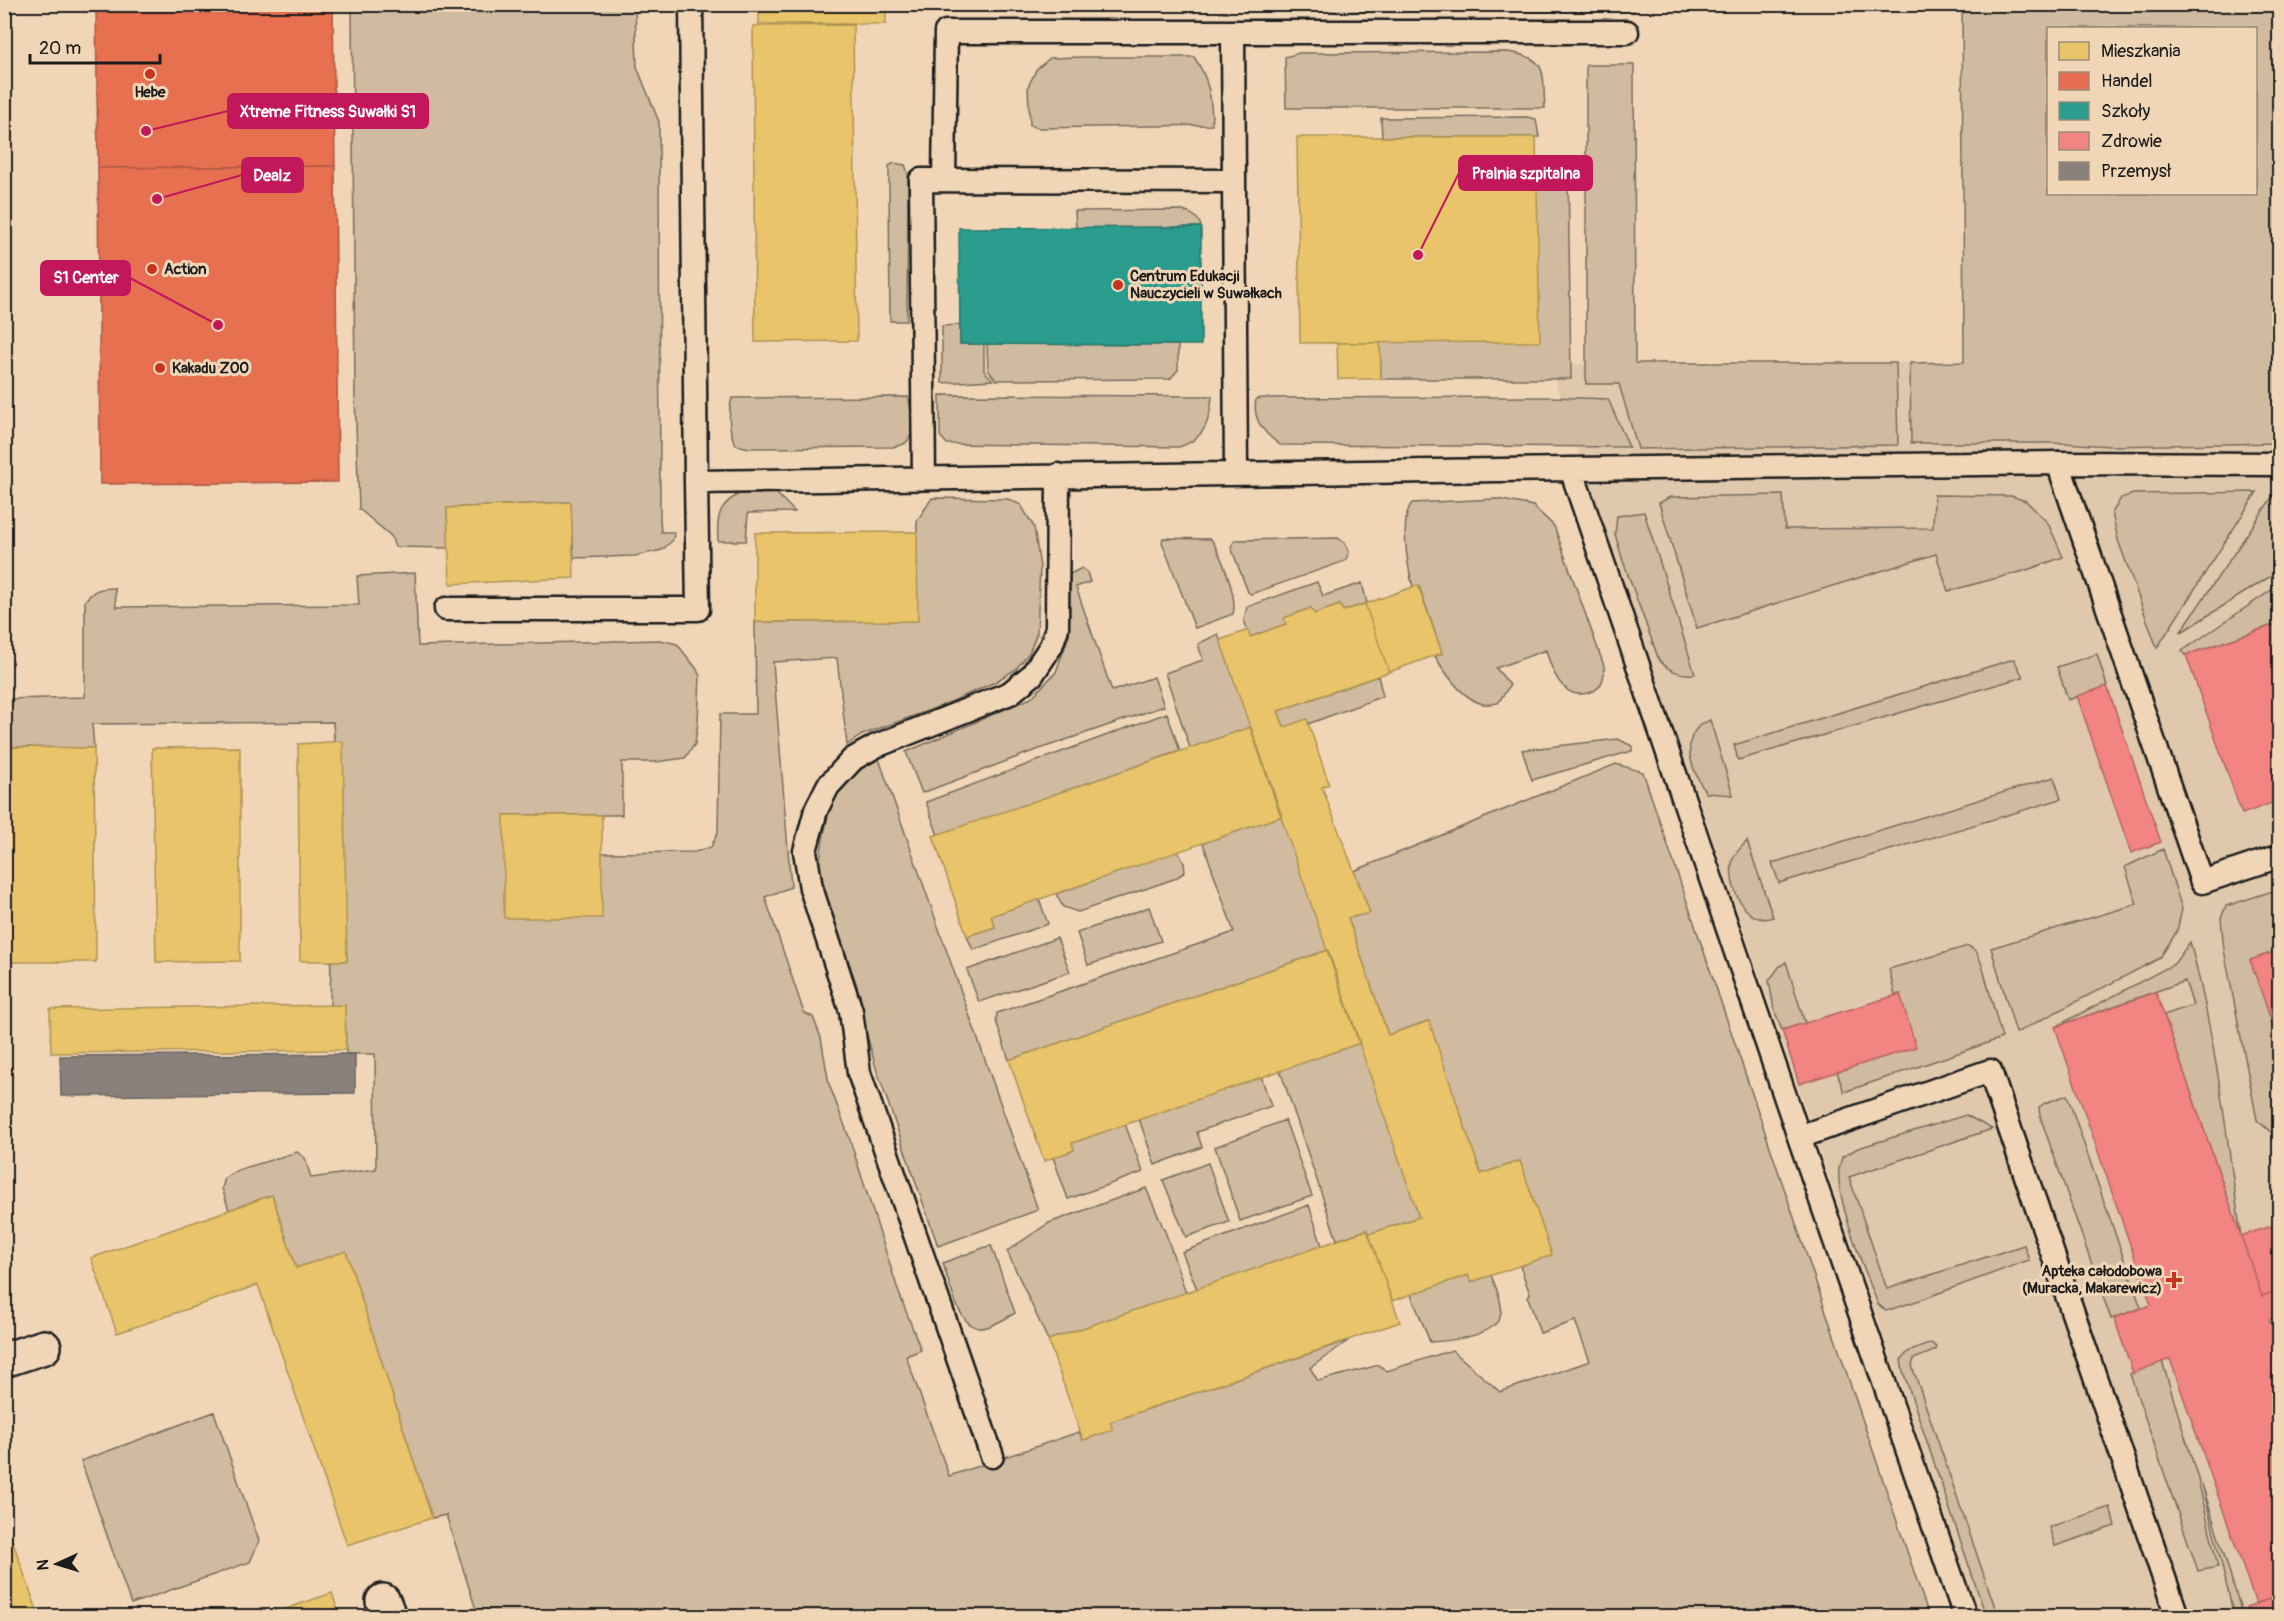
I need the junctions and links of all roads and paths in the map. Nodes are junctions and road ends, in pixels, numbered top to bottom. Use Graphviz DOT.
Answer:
graph roads {
  1 [pos="691,4"];
  2 [pos="1233,32"];
  3 [pos="1627,32"];
  4 [pos="944,180"];
  5 [pos="1234,181"];
  6 [pos="2058,463"];
  7 [pos="2280,464"];
  8 [pos="1571,469"];
  9 [pos="1236,473"];
  10 [pos="1058,475"];
  11 [pos="924,478"];
  12 [pos="696,482"];
  13 [pos="446,609"];
  14 [pos="2280,856"];
  15 [pos="1799,1137"];
  16 [pos="44,1347"];
  17 [pos="4,1360"];
  18 [pos="992,1456"];
  19 [pos="1965,1617"];
  20 [pos="2177,1617"];
  1 -- 12 [label="lane"];
  2 -- 3 [label="lane"];
  2 -- 4 [label="lane"];
  2 -- 5 [label="lane"];
  4 -- 5 [label="lane"];
  4 -- 11 [label="lane"];
  5 -- 9 [label="lane"];
  6 -- 7 [label="lane"];
  6 -- 8 [label="lane"];
  6 -- 14 [label="lane"];
  8 -- 9 [label="lane"];
  8 -- 15 [label="lane"];
  9 -- 10 [label="lane"];
  10 -- 11 [label="lane"];
  10 -- 18 [label="lane"];
  11 -- 12 [label="lane"];
  12 -- 13 [label="lane"];
  15 -- 19 [label="lane"];
  15 -- 20 [label="lane"];
  16 -- 17 [label="street"];
}
